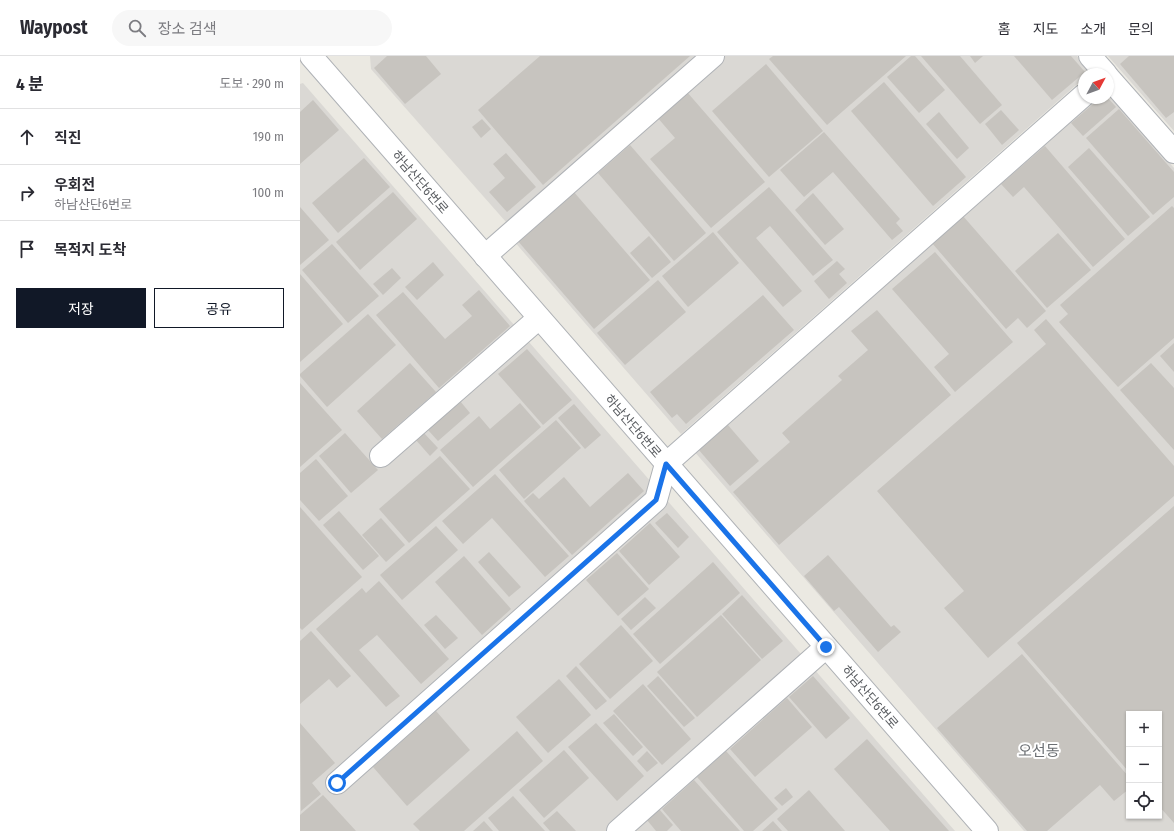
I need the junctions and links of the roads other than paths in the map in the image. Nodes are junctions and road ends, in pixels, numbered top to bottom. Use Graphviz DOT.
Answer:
graph roads {
  1 [pos="311,56"];
  2 [pos="713,56"];
  3 [pos="1090,56"];
  4 [pos="1101,68"];
  5 [pos="1114,84"];
  6 [pos="1078,100"];
  7 [pos="1174,152"];
  8 [pos="485,256"];
  9 [pos="539,318"];
  10 [pos="381,456"];
  11 [pos="666,464"];
  12 [pos="826,647"];
  13 [pos="337,783"];
  14 [pos="618,831"];
  15 [pos="987,831"];
  1 -- 8 [label="street, 하남산단6번로"];
  2 -- 8 [label="street"];
  3 -- 4 [label="street"];
  5 -- 7 [label="street"];
  6 -- 11 [label="street"];
  8 -- 9 [label="street, 하남산단6번로"];
  9 -- 10 [label="street"];
  9 -- 11 [label="street, 하남산단6번로"];
  11 -- 12 [label="street, 하남산단6번로"];
  11 -- 13 [label="street"];
  12 -- 14 [label="street"];
  12 -- 15 [label="street, 하남산단6번로"];
}
